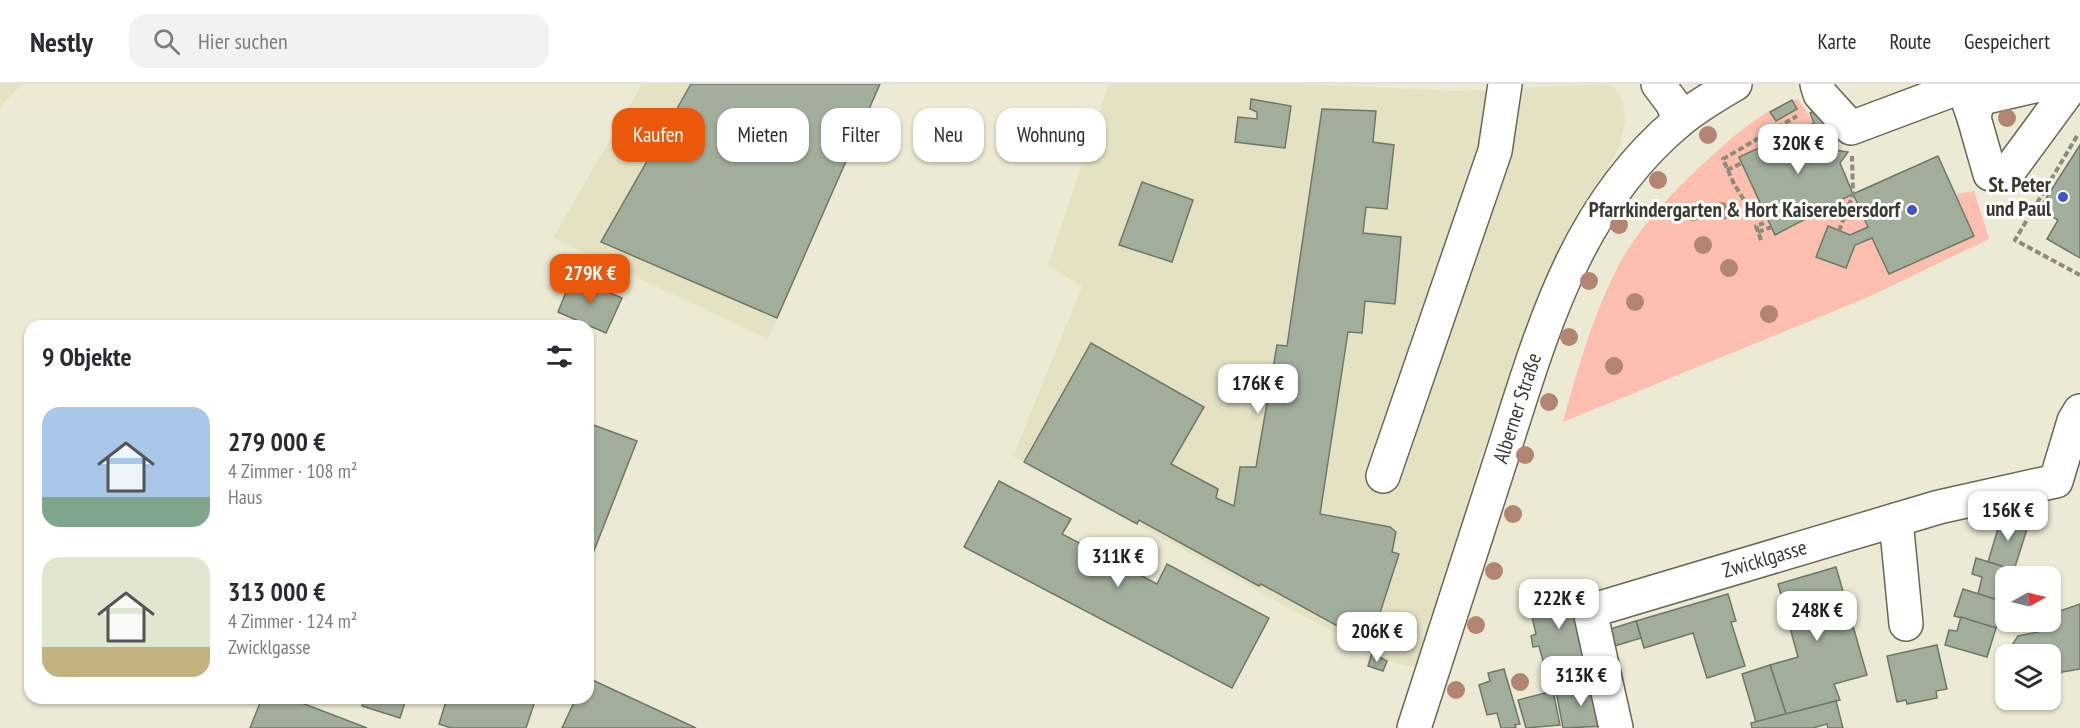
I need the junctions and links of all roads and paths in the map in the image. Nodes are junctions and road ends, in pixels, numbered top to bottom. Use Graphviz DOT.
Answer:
graph roads {
  1 [pos="1505,84"];
  2 [pos="1659,84"];
  3 [pos="1736,84"];
  4 [pos="2043,84"];
  5 [pos="2073,84"];
  6 [pos="1811,97"];
  7 [pos="1974,118"];
  8 [pos="1679,120"];
  9 [pos="2080,130"];
  10 [pos="1742,163"];
  11 [pos="1727,170"];
  12 [pos="1853,194"];
  13 [pos="1761,214"];
  14 [pos="1764,223"];
  15 [pos="1772,227"];
  16 [pos="1839,231"];
  17 [pos="1758,232"];
  18 [pos="1761,240"];
  19 [pos="2080,275"];
  20 [pos="2080,411"];
  21 [pos="1383,476"];
  22 [pos="1896,520"];
  23 [pos="1906,624"];
  24 [pos="1414,728"];
  25 [pos="1616,728"];
  1 -- 21 [label="street"];
  2 -- 8 [label="street"];
  3 -- 8 [label="street, Alberner Straße"];
  4 -- 7 [label="street"];
  5 -- 7 [label="street"];
  6 -- 7 [label="street"];
  6 -- 11 [label="path"];
  8 -- 24 [label="street, Alberner Straße"];
  9 -- 19 [label="path"];
  10 -- 11 [label="path"];
  11 -- 13 [label="path"];
  12 -- 16 [label="path"];
  14 -- 17 [label="path"];
  15 -- 17 [label="path"];
  17 -- 18 [label="path"];
  20 -- 22 [label="street, Zwicklgasse"];
  22 -- 23 [label="street"];
  22 -- 25 [label="street, Zwicklgasse"];
}
